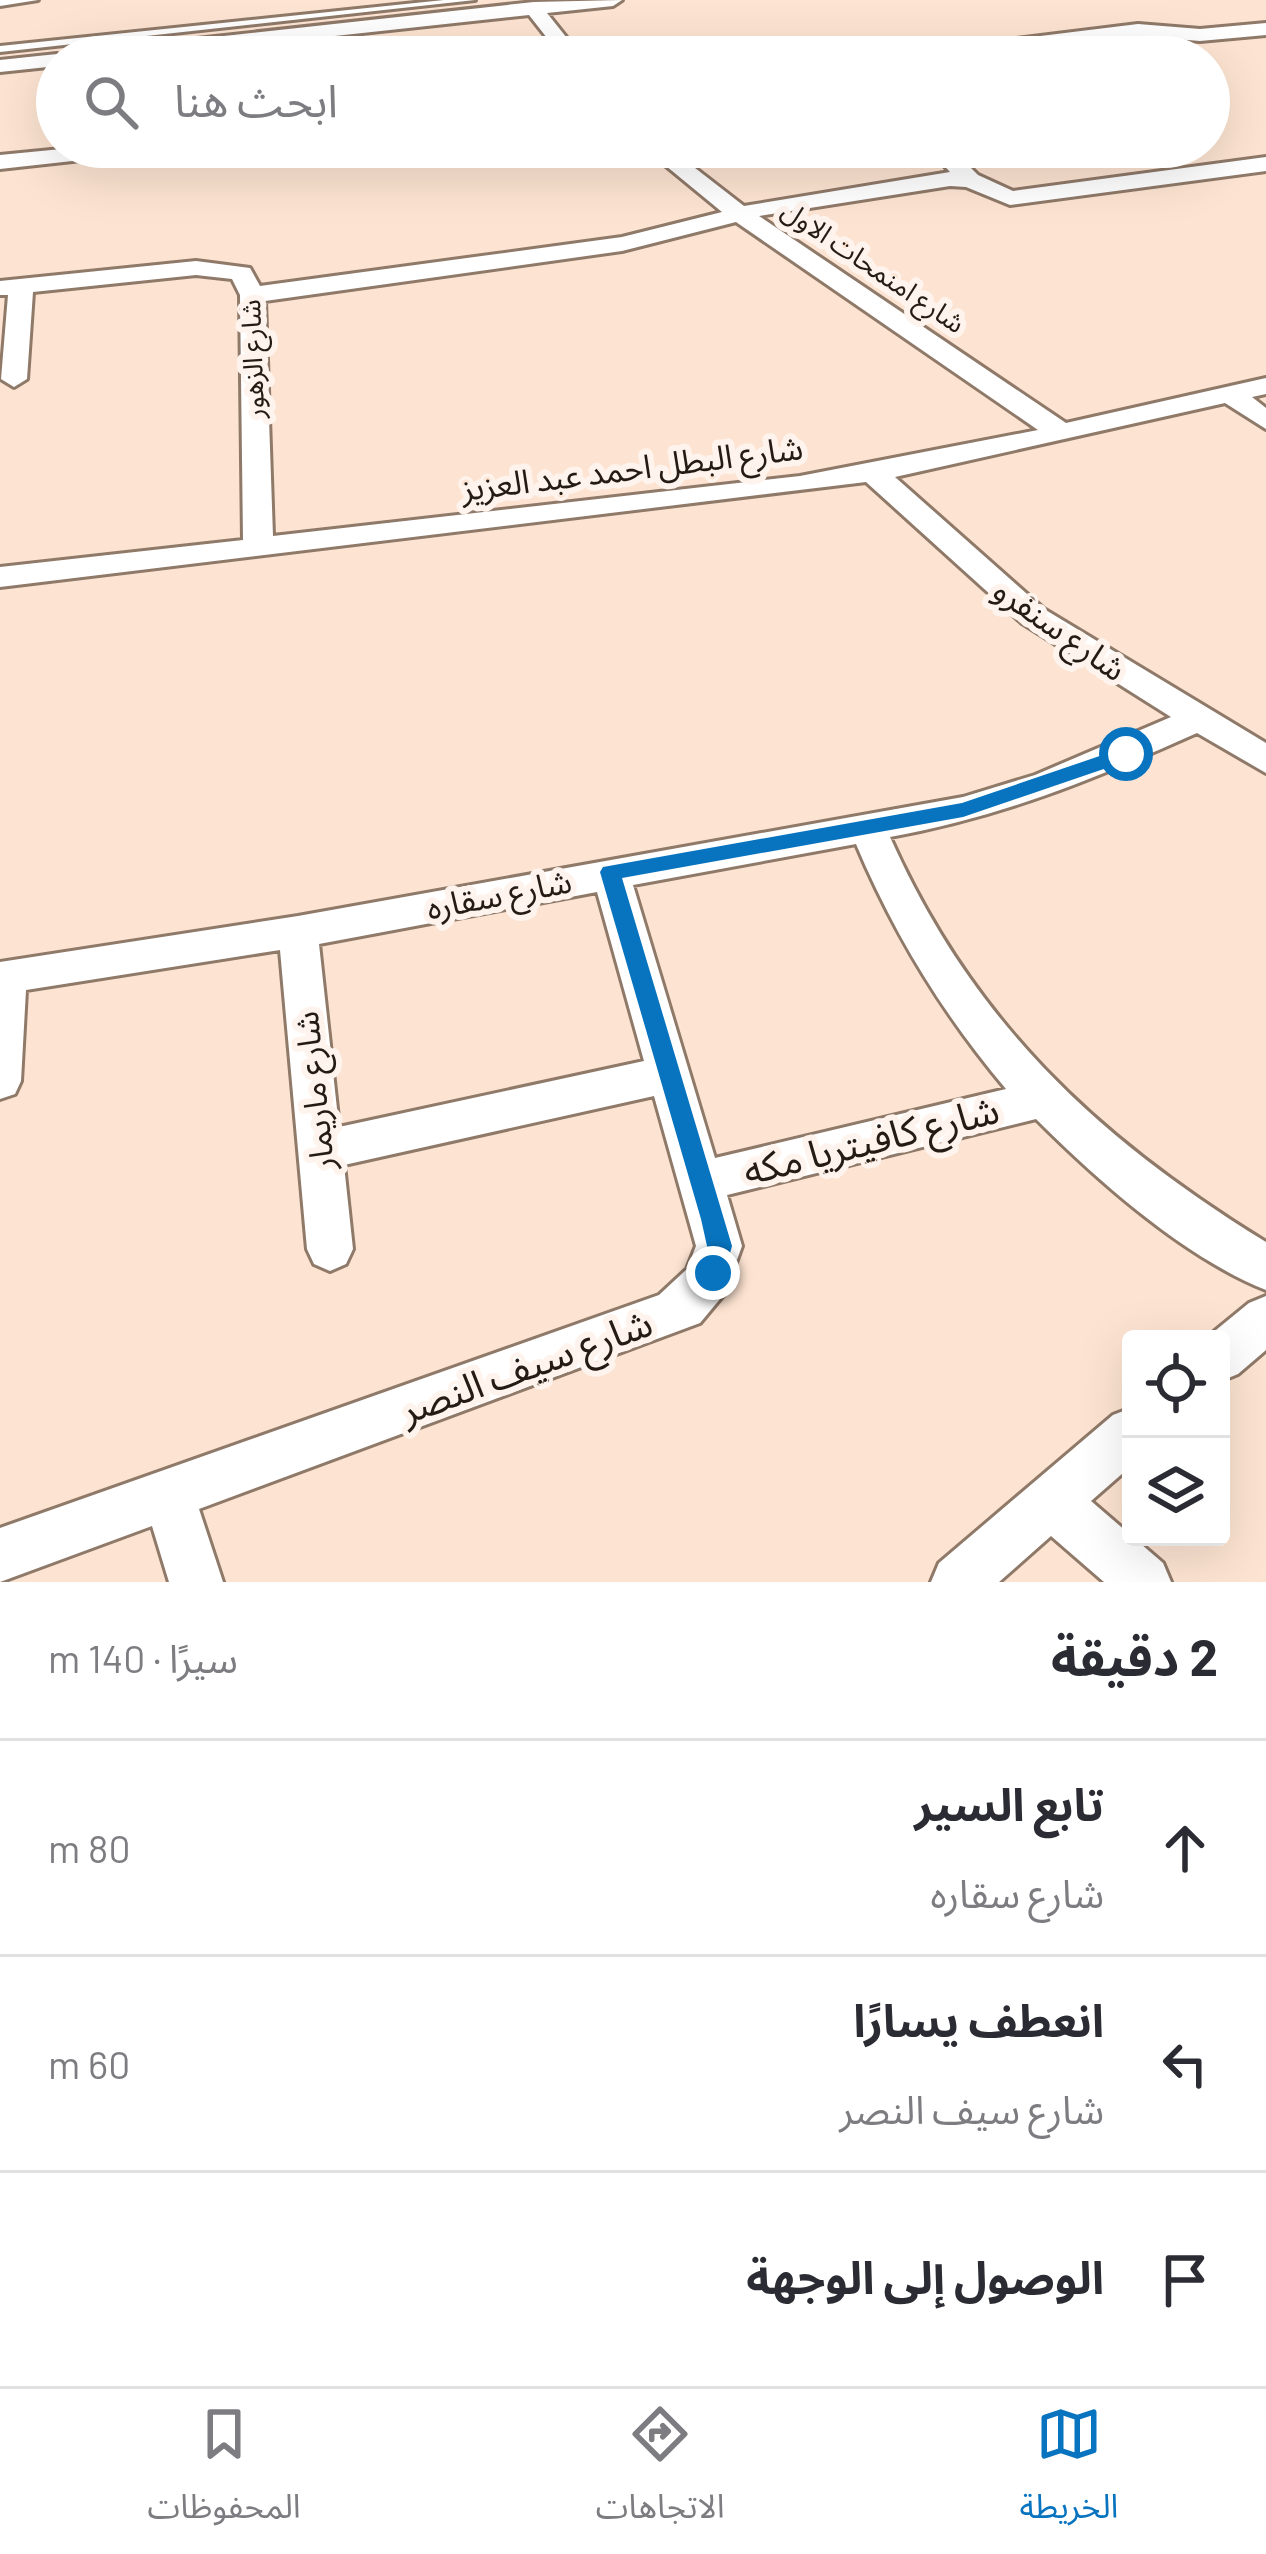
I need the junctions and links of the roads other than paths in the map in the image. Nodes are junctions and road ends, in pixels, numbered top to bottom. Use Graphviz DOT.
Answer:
graph roads {
  1 [pos="33,0"];
  2 [pos="470,0"];
  3 [pos="613,0"];
  4 [pos="0,3"];
  5 [pos="534,8"];
  6 [pos="1266,29"];
  7 [pos="132,36"];
  8 [pos="278,36"];
  9 [pos="556,36"];
  10 [pos="1090,36"];
  11 [pos="36,46"];
  12 [pos="0,50"];
  13 [pos="36,62"];
  14 [pos="0,66"];
  15 [pos="36,158"];
  16 [pos="0,162"];
  17 [pos="1266,164"];
  18 [pos="681,168"];
  19 [pos="958,168"];
  20 [pos="970,180"];
  21 [pos="741,214"];
  22 [pos="10,287"];
  23 [pos="252,295"];
  24 [pos="14,379"];
  25 [pos="1266,386"];
  26 [pos="1230,394"];
  27 [pos="1266,421"];
  28 [pos="1062,433"];
  29 [pos="873,473"];
  30 [pos="258,547"];
  31 [pos="0,577"];
  32 [pos="1196,720"];
  33 [pos="1266,760"];
  34 [pos="868,829"];
  35 [pos="610,872"];
  36 [pos="298,932"];
  37 [pos="3,977"];
  38 [pos="670,1074"];
  39 [pos="0,1081"];
  40 [pos="1040,1099"];
  41 [pos="320,1150"];
  42 [pos="702,1181"];
  43 [pos="330,1250"];
  44 [pos="1266,1268"];
  45 [pos="1266,1319"];
  46 [pos="1230,1349"];
  47 [pos="1125,1438"];
  48 [pos="168,1495"];
  49 [pos="1052,1501"];
  50 [pos="0,1555"];
  51 [pos="196,1582"];
  52 [pos="958,1582"];
  53 [pos="1144,1582"];
  1 -- 4 [label="lane"];
  2 -- 7 [label="lane"];
  3 -- 5 [label="street"];
  5 -- 8 [label="street"];
  5 -- 9 [label="street"];
  6 -- 10 [label="street"];
  11 -- 12 [label="lane"];
  13 -- 14 [label="street"];
  15 -- 16 [label="street"];
  17 -- 20 [label="street"];
  18 -- 21 [label="street, شارع امنمحات الاول"];
  19 -- 20 [label="street"];
  20 -- 21 [label="street"];
  21 -- 23 [label="street"];
  21 -- 28 [label="street, شارع امنمحات الاول"];
  22 -- 23 [label="street, شارع الزهور"];
  22 -- 24 [label="street"];
  23 -- 30 [label="street, شارع الزهور"];
  25 -- 26 [label="street, شارع البطل احمد عبد العزيز"];
  26 -- 27 [label="street"];
  26 -- 28 [label="street, شارع البطل احمد عبد العزيز"];
  28 -- 29 [label="street, شارع البطل احمد عبد العزيز"];
  29 -- 30 [label="street, شارع البطل احمد عبد العزيز"];
  29 -- 32 [label="street, شارع سنفرو"];
  30 -- 31 [label="street, شارع البطل احمد عبد العزيز"];
  32 -- 33 [label="street, شارع سنفرو"];
  32 -- 34 [label="street, شارع سقاره"];
  34 -- 35 [label="street, شارع سقاره"];
  34 -- 40 [label="street"];
  35 -- 36 [label="street, شارع سقاره"];
  35 -- 38 [label="street, شارع سيف النصر"];
  36 -- 37 [label="street, شارع سقاره"];
  36 -- 41 [label="street, شارع ماريمار"];
  37 -- 39 [label="street"];
  38 -- 41 [label="street"];
  38 -- 42 [label="street, شارع سيف النصر"];
  40 -- 42 [label="street, شارع كافيتريا مكه"];
  40 -- 44 [label="street"];
  41 -- 43 [label="street, شارع ماريمار"];
  42 -- 48 [label="street, شارع سيف النصر"];
  45 -- 46 [label="street"];
  47 -- 49 [label="street"];
  48 -- 50 [label="street, شارع سيف النصر"];
  48 -- 51 [label="street"];
  49 -- 52 [label="street"];
  49 -- 53 [label="street"];
}
